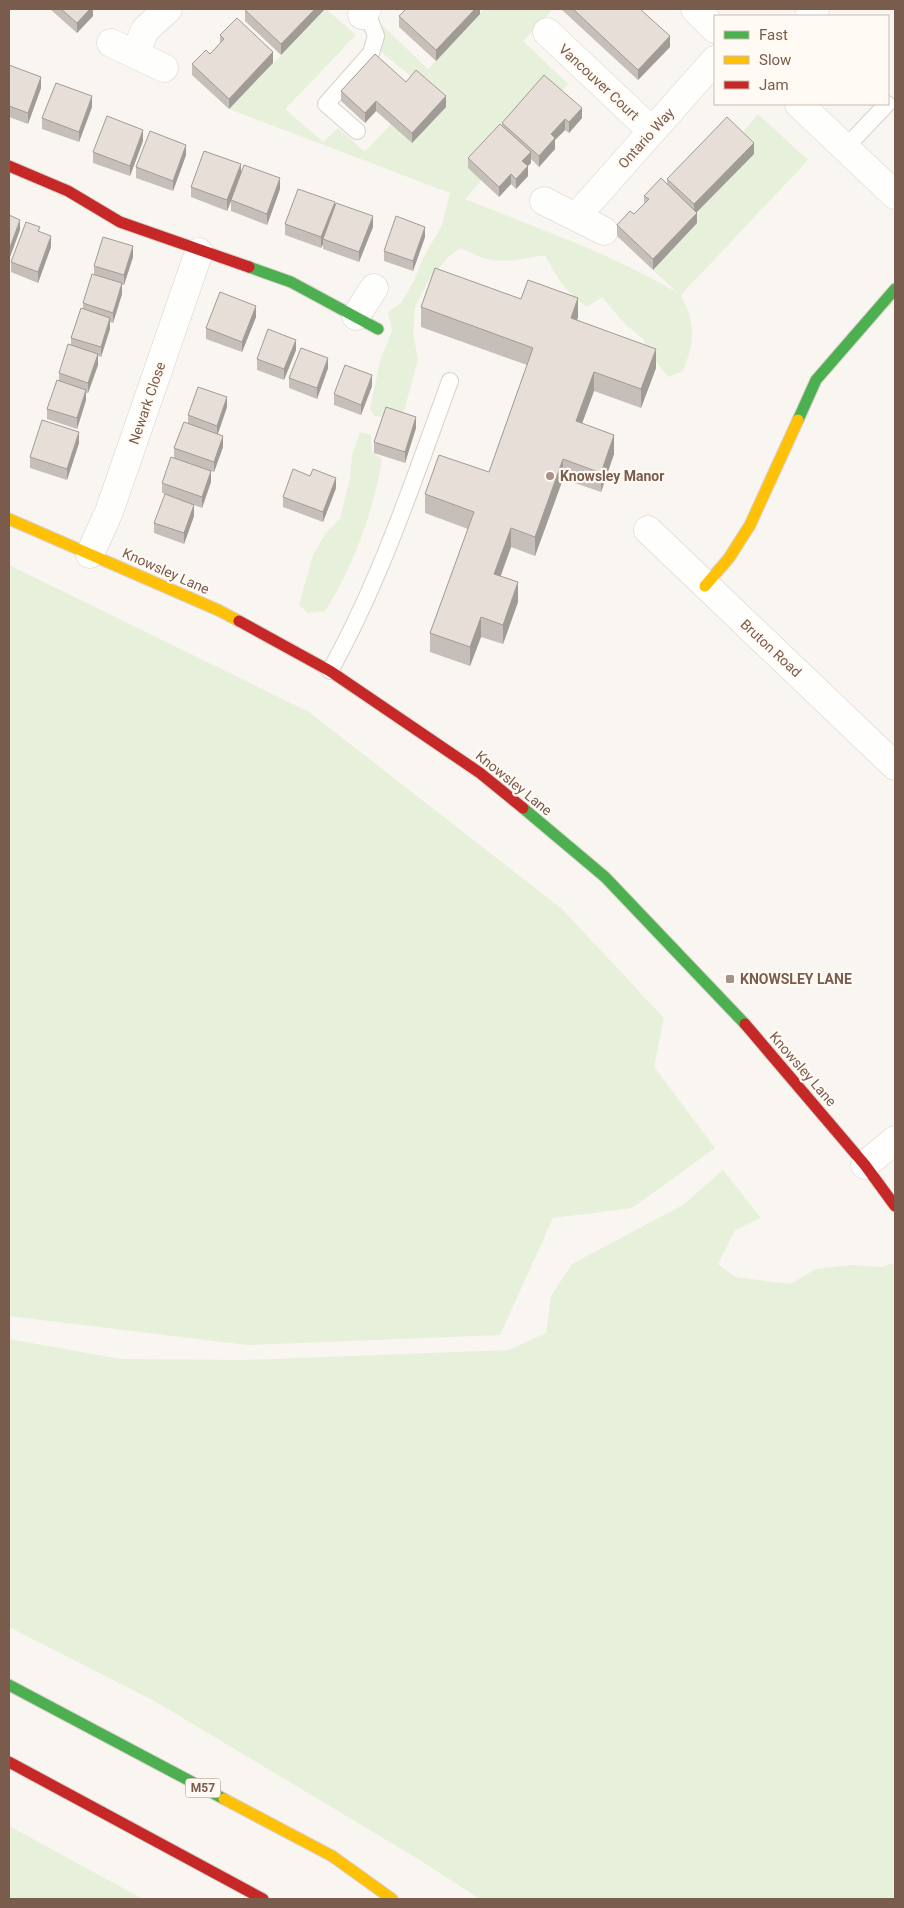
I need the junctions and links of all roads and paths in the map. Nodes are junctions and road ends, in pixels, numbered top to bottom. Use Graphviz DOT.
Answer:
graph roads {
  1 [pos="168,9"];
  2 [pos="695,9"];
  3 [pos="365,11"];
  4 [pos="714,28"];
  5 [pos="547,32"];
  6 [pos="714,61"];
  7 [pos="164,68"];
  8 [pos="800,105"];
  9 [pos="887,105"];
  10 [pos="358,131"];
  11 [pos="652,131"];
  12 [pos="846,146"];
  13 [pos="9,166"];
  14 [pos="895,195"];
  15 [pos="544,201"];
  16 [pos="576,217"];
  17 [pos="604,231"];
  18 [pos="199,252"];
  19 [pos="374,288"];
  20 [pos="895,289"];
  21 [pos="367,323"];
  22 [pos="450,381"];
  23 [pos="9,519"];
  24 [pos="648,530"];
  25 [pos="90,554"];
  26 [pos="706,586"];
  27 [pos="330,671"];
  28 [pos="891,754"];
  29 [pos="895,1140"];
  30 [pos="865,1165"];
  31 [pos="895,1206"];
  32 [pos="9,1685"];
  33 [pos="9,1762"];
  34 [pos="263,1899"];
  35 [pos="392,1899"];
  1 -- 7 [label="street"];
  2 -- 4 [label="street"];
  3 -- 10 [label="lane"];
  5 -- 11 [label="street, Vancouver Court"];
  6 -- 11 [label="street, Ontario Way"];
  8 -- 12 [label="street"];
  9 -- 12 [label="lane"];
  11 -- 16 [label="street, Ontario Way"];
  12 -- 14 [label="street"];
  13 -- 18 [label="main road"];
  15 -- 16 [label="street"];
  16 -- 17 [label="street"];
  18 -- 21 [label="main road"];
  18 -- 25 [label="street, Newark Close"];
  19 -- 21 [label="street"];
  20 -- 26 [label="main road"];
  22 -- 27 [label="lane"];
  23 -- 25 [label="main road, Knowsley Lane"];
  24 -- 26 [label="street, Bruton Road"];
  25 -- 27 [label="main road, Knowsley Lane"];
  26 -- 28 [label="street, Bruton Road"];
  27 -- 30 [label="main road, Knowsley Lane"];
  29 -- 30 [label="street"];
  30 -- 31 [label="main road, Knowsley Lane"];
  32 -- 35 [label="main road, M57"];
  33 -- 34 [label="main road"];
}
